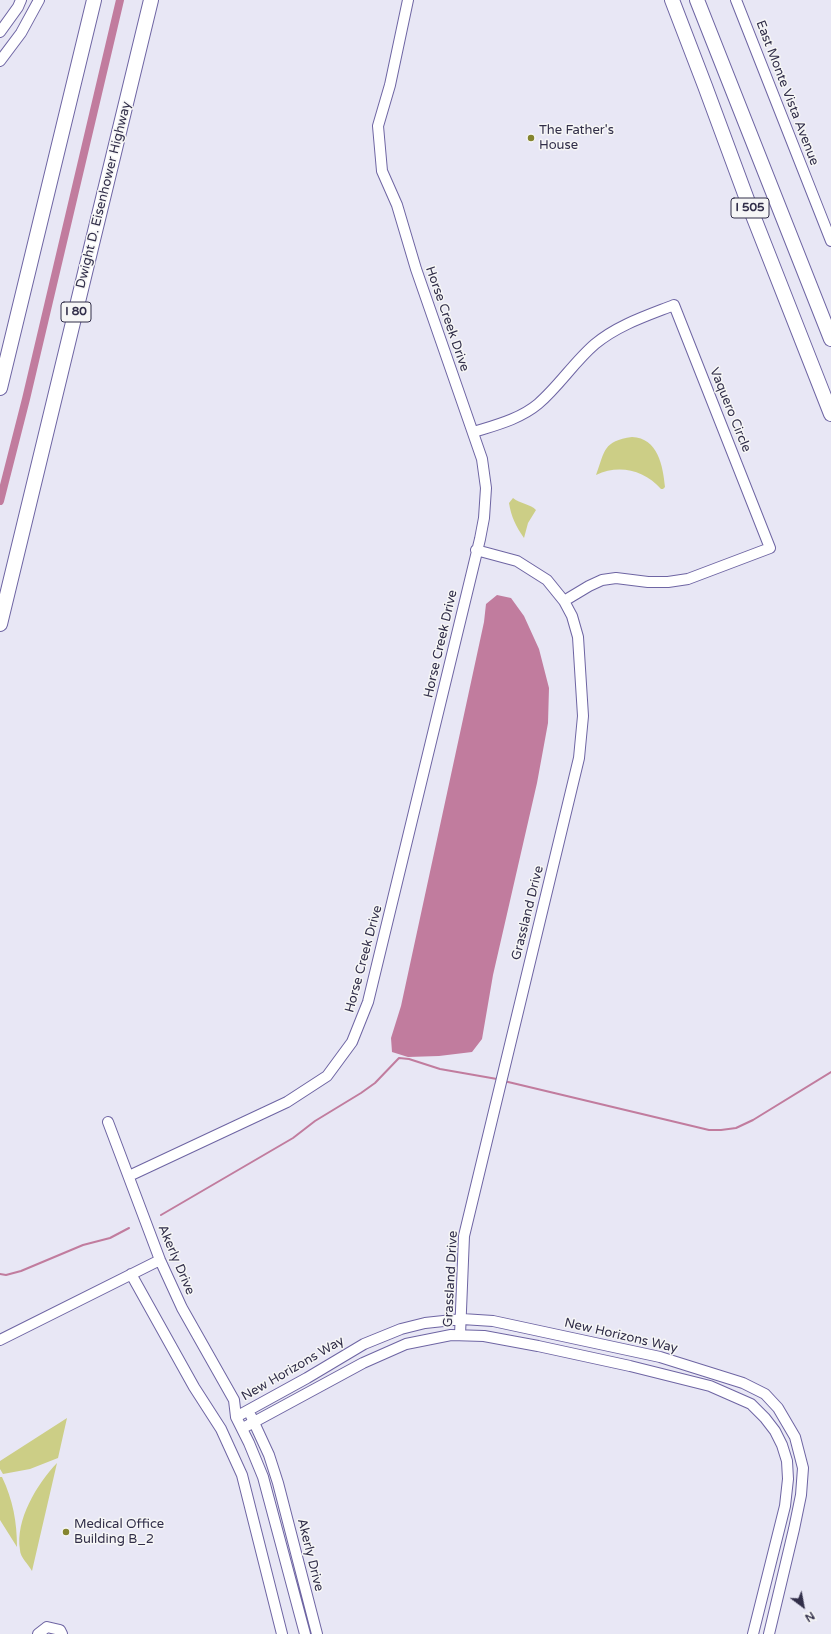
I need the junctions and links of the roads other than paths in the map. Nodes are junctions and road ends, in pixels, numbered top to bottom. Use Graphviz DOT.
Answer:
graph roads {
  1 [pos="21,0"];
  2 [pos="39,0"];
  3 [pos="94,0"];
  4 [pos="151,0"];
  5 [pos="408,0"];
  6 [pos="672,0"];
  7 [pos="696,0"];
  8 [pos="736,0"];
  9 [pos="0,32"];
  10 [pos="0,61"];
  11 [pos="828,227"];
  12 [pos="831,241"];
  13 [pos="831,339"];
  14 [pos="0,388"];
  15 [pos="831,414"];
  16 [pos="474,432"];
  17 [pos="476,550"];
  18 [pos="564,601"];
  19 [pos="0,624"];
  20 [pos="108,1122"];
  21 [pos="129,1176"];
  22 [pos="160,1260"];
  23 [pos="131,1274"];
  24 [pos="462,1319"];
  25 [pos="460,1335"];
  26 [pos="0,1340"];
  27 [pos="234,1400"];
  28 [pos="247,1410"];
  29 [pos="236,1417"];
  30 [pos="254,1422"];
  31 [pos="242,1428"];
  32 [pos="38,1634"];
  33 [pos="62,1634"];
  34 [pos="282,1634"];
  35 [pos="305,1634"];
  36 [pos="317,1634"];
  37 [pos="753,1634"];
  38 [pos="769,1634"];
  1 -- 9 [label="street"];
  2 -- 10 [label="street"];
  3 -- 14 [label="highway"];
  4 -- 19 [label="highway, Dwight D. Eisenhower Highway / I 80"];
  5 -- 16 [label="street, Horse Creek Drive"];
  6 -- 15 [label="highway, I 505"];
  7 -- 13 [label="highway, I 505"];
  8 -- 11 [label="street, East Monte Vista Avenue"];
  11 -- 12 [label="street, East Monte Vista Avenue"];
  16 -- 17 [label="street, Horse Creek Drive"];
  16 -- 18 [label="street, Vaquero Circle"];
  17 -- 18 [label="street, Grassland Drive"];
  17 -- 21 [label="street, Horse Creek Drive"];
  18 -- 24 [label="street, Grassland Drive"];
  20 -- 21 [label="street, Akerly Drive"];
  21 -- 22 [label="street, Akerly Drive"];
  22 -- 23 [label="street"];
  22 -- 27 [label="street, Akerly Drive"];
  23 -- 26 [label="street"];
  23 -- 34 [label="street"];
  24 -- 25 [label="street, Grassland Drive"];
  24 -- 28 [label="street, New Horizons Way"];
  24 -- 38 [label="street, New Horizons Way"];
  25 -- 30 [label="street, New Horizons Way"];
  25 -- 37 [label="street, New Horizons Way"];
  27 -- 28 [label="street, Akerly Drive"];
  27 -- 29 [label="street, Akerly Drive"];
  28 -- 29 [label="street, New Horizons Way"];
  28 -- 30 [label="street, Akerly Drive"];
  29 -- 31 [label="street, Akerly Drive"];
  30 -- 31 [label="street, New Horizons Way"];
  30 -- 36 [label="street, Akerly Drive"];
  31 -- 35 [label="street, Akerly Drive"];
  32 -- 33 [label="street"];
}
